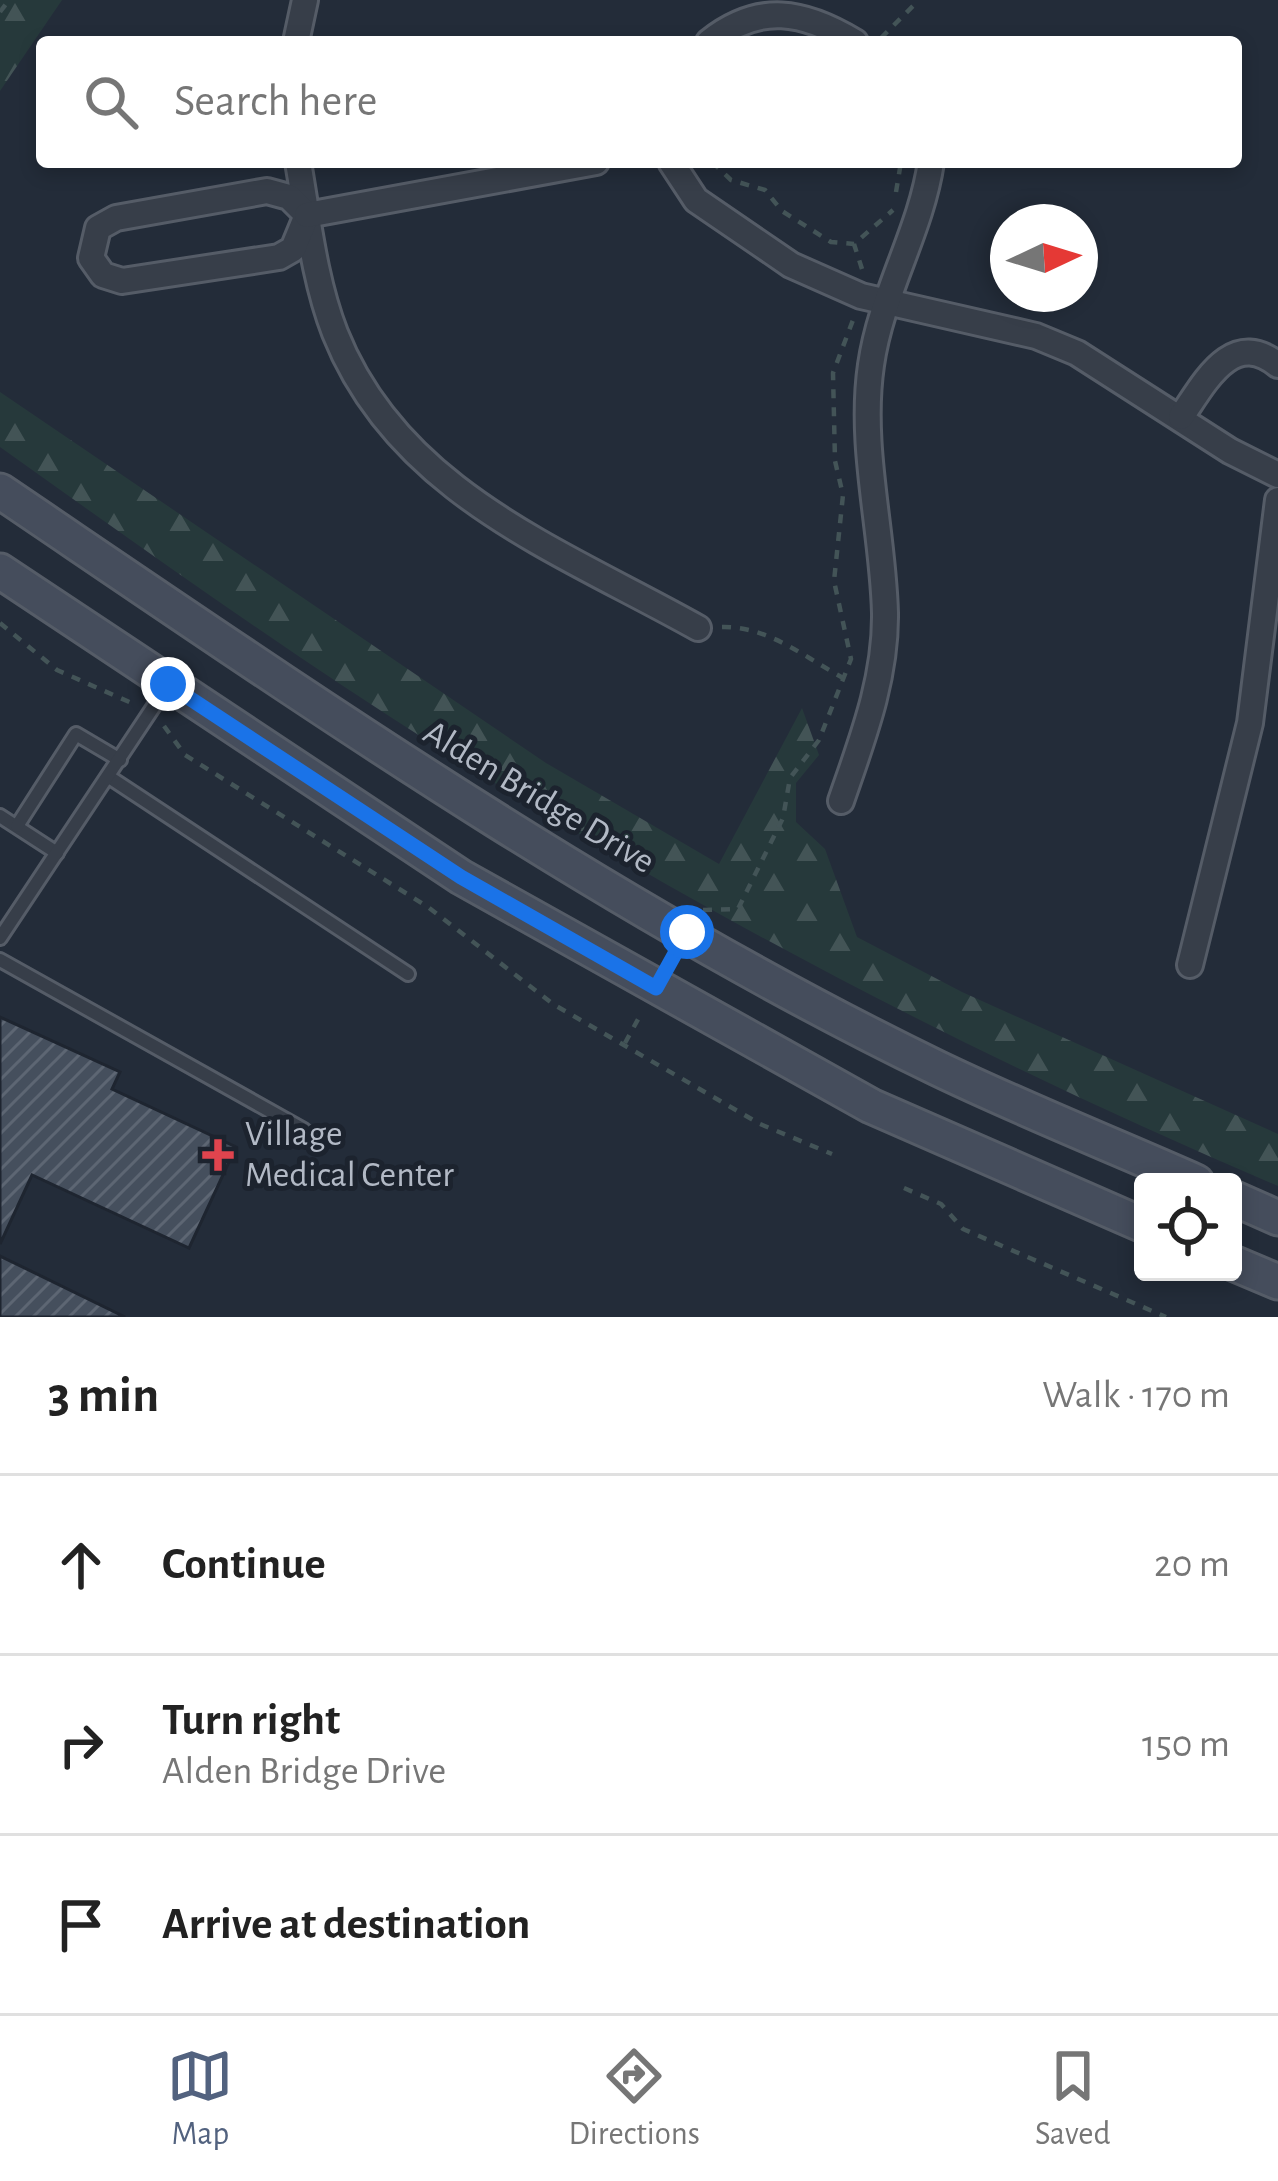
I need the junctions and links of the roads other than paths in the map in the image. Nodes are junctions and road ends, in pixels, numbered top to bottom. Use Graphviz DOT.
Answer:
graph roads {
  1 [pos="305,0"];
  2 [pos="297,36"];
  3 [pos="719,36"];
  4 [pos="845,36"];
  5 [pos="299,168"];
  6 [pos="563,168"];
  7 [pos="675,168"];
  8 [pos="928,168"];
  9 [pos="308,215"];
  10 [pos="873,299"];
  11 [pos="1278,365"];
  12 [pos="1181,417"];
  13 [pos="1278,476"];
  14 [pos="0,491"];
  15 [pos="1278,500"];
  16 [pos="0,571"];
  17 [pos="698,628"];
  18 [pos="168,684"];
  19 [pos="120,760"];
  20 [pos="109,777"];
  21 [pos="842,801"];
  22 [pos="0,816"];
  23 [pos="17,826"];
  24 [pos="57,853"];
  25 [pos="0,938"];
  26 [pos="0,960"];
  27 [pos="1190,965"];
  28 [pos="408,974"];
  29 [pos="304,1130"];
  30 [pos="1176,1173"];
  31 [pos="1242,1202"];
  32 [pos="1278,1218"];
  33 [pos="1134,1221"];
  34 [pos="1242,1267"];
  35 [pos="1278,1282"];
  1 -- 2 [label="street"];
  3 -- 4 [label="street"];
  5 -- 9 [label="street"];
  6 -- 9 [label="street"];
  7 -- 10 [label="street"];
  8 -- 10 [label="street"];
  9 -- 9 [label="street"];
  9 -- 17 [label="street"];
  10 -- 12 [label="street"];
  10 -- 21 [label="street"];
  11 -- 12 [label="street"];
  12 -- 13 [label="street"];
  14 -- 30 [label="street, Alden Bridge Drive"];
  15 -- 27 [label="street"];
  16 -- 18 [label="street"];
  18 -- 19 [label="lane"];
  18 -- 33 [label="street"];
  19 -- 20 [label="lane"];
  19 -- 23 [label="lane"];
  20 -- 24 [label="lane"];
  20 -- 28 [label="lane"];
  22 -- 23 [label="lane"];
  23 -- 24 [label="lane"];
  24 -- 25 [label="lane"];
  26 -- 29 [label="lane"];
  31 -- 32 [label="street"];
  34 -- 35 [label="street"];
}
